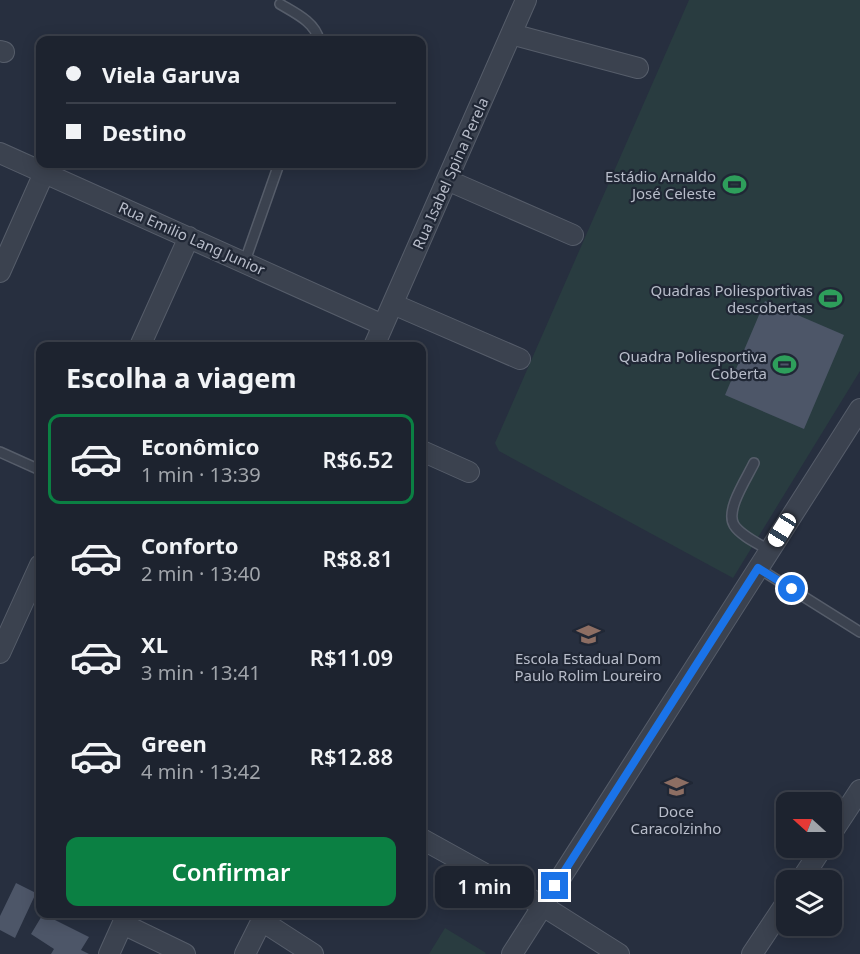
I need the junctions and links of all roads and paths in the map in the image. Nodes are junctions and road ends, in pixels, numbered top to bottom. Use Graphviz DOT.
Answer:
graph roads {
  1 [pos="526,0"];
  2 [pos="280,4"];
  3 [pos="511,34"];
  4 [pos="318,36"];
  5 [pos="638,68"];
  6 [pos="0,153"];
  7 [pos="278,168"];
  8 [pos="44,173"];
  9 [pos="447,180"];
  10 [pos="573,235"];
  11 [pos="189,237"];
  12 [pos="245,261"];
  13 [pos="0,272"];
  14 [pos="393,304"];
  15 [pos="383,325"];
  16 [pos="142,342"];
  17 [pos="376,342"];
  18 [pos="520,359"];
  19 [pos="860,409"];
  20 [pos="0,452"];
  21 [pos="426,453"];
  22 [pos="754,463"];
  23 [pos="36,468"];
  24 [pos="469,472"];
  25 [pos="769,550"];
  26 [pos="758,568"];
  27 [pos="36,574"];
  28 [pos="860,632"];
  29 [pos="0,652"];
  30 [pos="860,790"];
  31 [pos="842,817"];
  32 [pos="426,841"];
  33 [pos="543,906"];
  34 [pos="263,918"];
  35 [pos="264,918"];
  36 [pos="776,918"];
  37 [pos="125,919"];
  38 [pos="109,954"];
  39 [pos="185,954"];
  40 [pos="245,954"];
  41 [pos="313,954"];
  42 [pos="512,954"];
  43 [pos="619,954"];
  44 [pos="752,954"];
  1 -- 3 [label="street, Rua Isabel Spina Perela"];
  2 -- 4 [label="lane"];
  3 -- 5 [label="street"];
  3 -- 9 [label="street, Rua Isabel Spina Perela"];
  6 -- 8 [label="street, Rua Emilio Lang Junior"];
  7 -- 12 [label="lane"];
  8 -- 11 [label="street, Rua Emilio Lang Junior"];
  8 -- 13 [label="street"];
  9 -- 10 [label="street"];
  9 -- 14 [label="street, Rua Isabel Spina Perela"];
  11 -- 12 [label="street, Rua Emilio Lang Junior"];
  11 -- 16 [label="street"];
  12 -- 15 [label="street, Rua Emilio Lang Junior"];
  14 -- 15 [label="street, Rua Isabel Spina Perela"];
  14 -- 18 [label="street"];
  15 -- 17 [label="street, Rua Isabel Spina Perela"];
  19 -- 25 [label="street"];
  20 -- 23 [label="lane"];
  21 -- 24 [label="street"];
  22 -- 25 [label="lane"];
  25 -- 26 [label="street"];
  26 -- 28 [label="lane"];
  26 -- 33 [label="street"];
  27 -- 29 [label="street"];
  30 -- 31 [label="street"];
  32 -- 33 [label="street"];
  33 -- 42 [label="street"];
  33 -- 43 [label="street"];
  34 -- 40 [label="street"];
  35 -- 41 [label="street"];
  36 -- 44 [label="street"];
  37 -- 38 [label="street"];
  37 -- 39 [label="street"];
}
